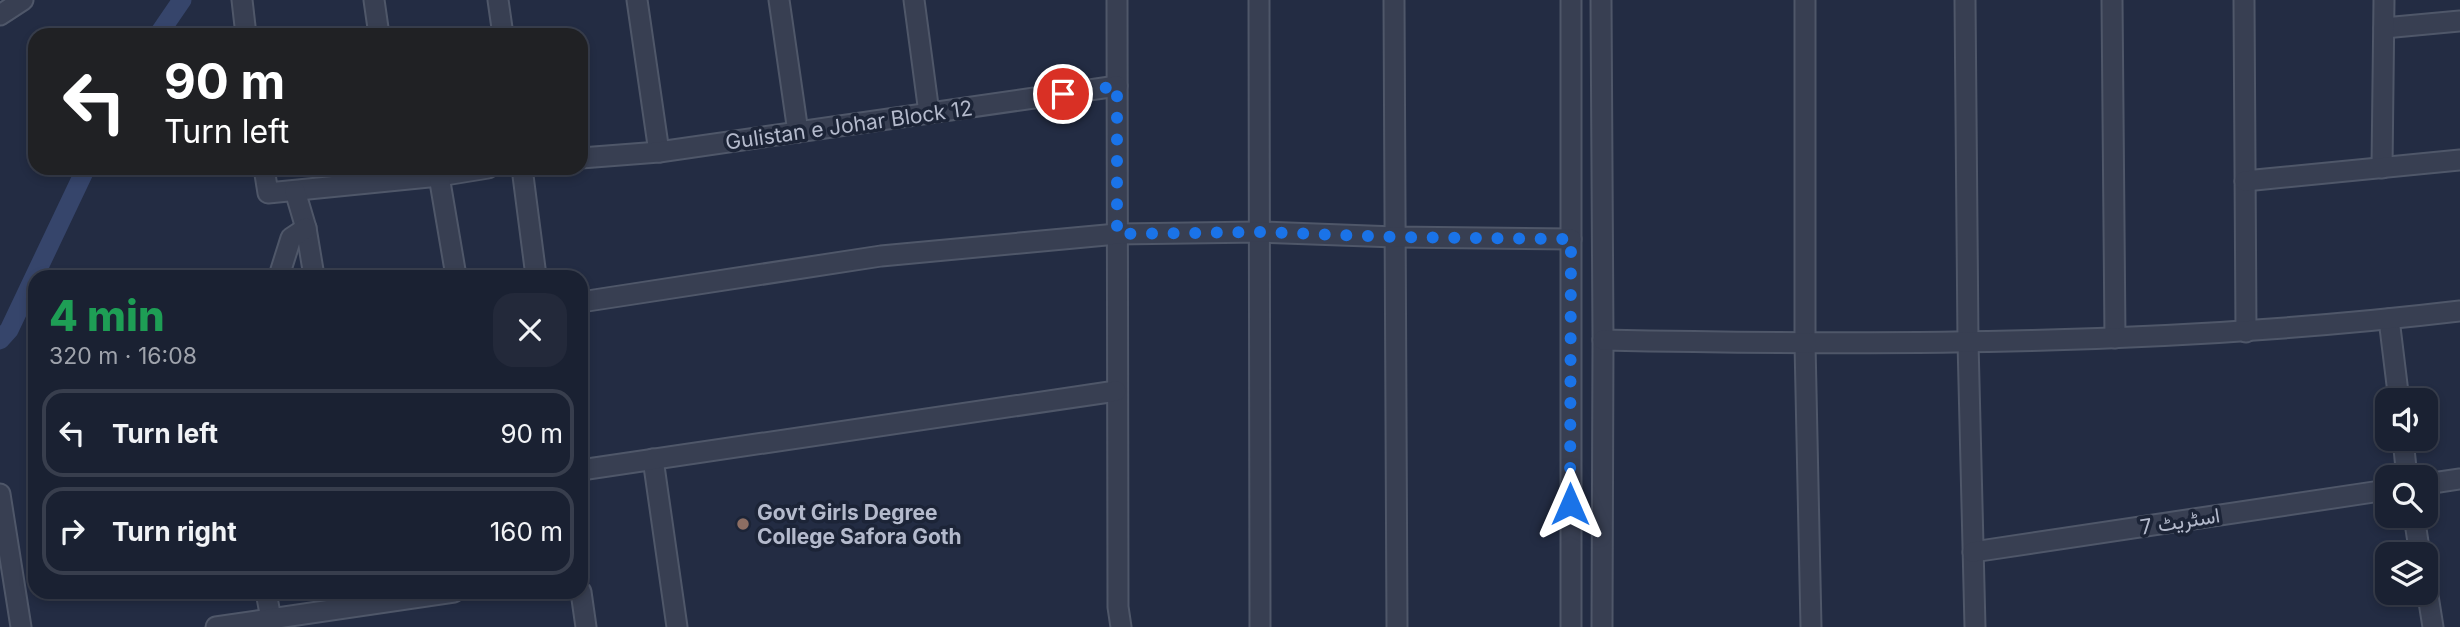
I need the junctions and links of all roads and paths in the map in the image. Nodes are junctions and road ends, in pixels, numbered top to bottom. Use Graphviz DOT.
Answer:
graph roads {
  1 [pos="23,0"];
  2 [pos="242,0"];
  3 [pos="374,0"];
  4 [pos="498,0"];
  5 [pos="637,0"];
  6 [pos="779,0"];
  7 [pos="914,0"];
  8 [pos="1116,0"];
  9 [pos="1259,0"];
  10 [pos="1394,0"];
  11 [pos="1571,0"];
  12 [pos="1601,0"];
  13 [pos="1805,0"];
  14 [pos="1965,0"];
  15 [pos="2112,0"];
  16 [pos="2244,0"];
  17 [pos="2384,0"];
  18 [pos="0,15"];
  19 [pos="2460,21"];
  20 [pos="245,28"];
  21 [pos="378,28"];
  22 [pos="502,28"];
  23 [pos="2385,28"];
  24 [pos="1117,86"];
  25 [pos="929,113"];
  26 [pos="798,132"];
  27 [pos="1601,134"];
  28 [pos="1571,135"];
  29 [pos="659,152"];
  30 [pos="588,157"];
  31 [pos="2460,160"];
  32 [pos="2382,168"];
  33 [pos="265,175"];
  34 [pos="387,175"];
  35 [pos="425,175"];
  36 [pos="445,175"];
  37 [pos="523,175"];
  38 [pos="439,176"];
  39 [pos="2245,181"];
  40 [pos="295,191"];
  41 [pos="306,228"];
  42 [pos="1260,232"];
  43 [pos="1117,234"];
  44 [pos="1395,237"];
  45 [pos="1571,239"];
  46 [pos="281,270"];
  47 [pos="313,270"];
  48 [pos="455,270"];
  49 [pos="535,270"];
  50 [pos="588,301"];
  51 [pos="2460,311"];
  52 [pos="2389,319"];
  53 [pos="2246,332"];
  54 [pos="2115,338"];
  55 [pos="1603,340"];
  56 [pos="1968,342"];
  57 [pos="1805,344"];
  58 [pos="2397,388"];
  59 [pos="1116,391"];
  60 [pos="653,459"];
  61 [pos="588,469"];
  62 [pos="2460,479"];
  63 [pos="2438,482"];
  64 [pos="2375,492"];
  65 [pos="0,494"];
  66 [pos="1973,552"];
  67 [pos="267,599"];
  68 [pos="407,599"];
  69 [pos="582,599"];
  70 [pos="2430,605"];
  71 [pos="271,619"];
  72 [pos="21,627"];
  73 [pos="216,627"];
  74 [pos="586,627"];
  75 [pos="677,627"];
  76 [pos="1121,627"];
  77 [pos="1260,627"];
  78 [pos="1397,627"];
  79 [pos="1571,627"];
  80 [pos="1602,627"];
  81 [pos="1811,627"];
  82 [pos="1975,627"];
  83 [pos="2433,627"];
  1 -- 18 [label="street"];
  2 -- 20 [label="street"];
  3 -- 21 [label="street"];
  4 -- 22 [label="street"];
  5 -- 29 [label="street"];
  6 -- 26 [label="street"];
  7 -- 25 [label="street"];
  8 -- 24 [label="street"];
  9 -- 42 [label="street"];
  10 -- 44 [label="street"];
  11 -- 28 [label="street"];
  12 -- 27 [label="street"];
  13 -- 57 [label="street"];
  14 -- 56 [label="street"];
  15 -- 54 [label="street"];
  16 -- 39 [label="street"];
  17 -- 23 [label="street"];
  19 -- 23 [label="street"];
  23 -- 32 [label="street"];
  24 -- 25 [label="street, Gulistan e Johar Block 12"];
  24 -- 43 [label="street"];
  25 -- 26 [label="street, Gulistan e Johar Block 12"];
  26 -- 29 [label="street, Gulistan e Johar Block 12"];
  27 -- 28 [label="street"];
  27 -- 55 [label="street"];
  28 -- 45 [label="street"];
  29 -- 30 [label="street, Gulistan e Johar Block 12"];
  31 -- 32 [label="street"];
  32 -- 39 [label="street"];
  33 -- 40 [label="street"];
  34 -- 40 [label="street"];
  35 -- 38 [label="street"];
  36 -- 38 [label="street"];
  37 -- 49 [label="street"];
  38 -- 48 [label="street"];
  39 -- 53 [label="street"];
  40 -- 41 [label="street"];
  41 -- 46 [label="street"];
  41 -- 47 [label="street"];
  42 -- 43 [label="street"];
  42 -- 44 [label="street"];
  42 -- 77 [label="street"];
  43 -- 50 [label="street"];
  43 -- 59 [label="street"];
  44 -- 45 [label="street"];
  44 -- 78 [label="street"];
  45 -- 79 [label="street"];
  51 -- 52 [label="street"];
  52 -- 53 [label="street"];
  52 -- 58 [label="street"];
  53 -- 54 [label="street"];
  54 -- 56 [label="street"];
  55 -- 57 [label="street"];
  55 -- 80 [label="street"];
  56 -- 57 [label="street"];
  56 -- 66 [label="street"];
  57 -- 81 [label="street"];
  59 -- 60 [label="street"];
  59 -- 76 [label="street"];
  60 -- 61 [label="street"];
  60 -- 75 [label="street"];
  62 -- 63 [label="street"];
  64 -- 66 [label="street, اسٹریٹ 7"];
  65 -- 72 [label="street"];
  66 -- 82 [label="street"];
  67 -- 71 [label="street"];
  68 -- 71 [label="street"];
  69 -- 74 [label="street"];
  70 -- 83 [label="street"];
  71 -- 73 [label="street"];
}
